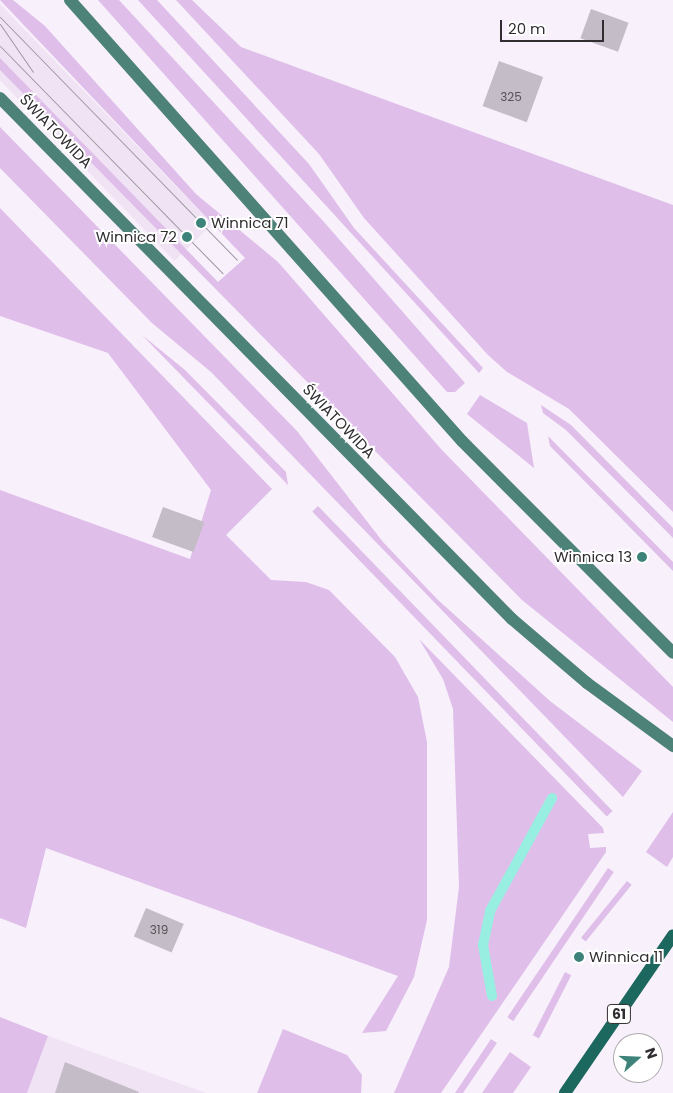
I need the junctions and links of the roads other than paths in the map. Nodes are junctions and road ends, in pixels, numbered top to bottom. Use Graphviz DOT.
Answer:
graph roads {
  1 [pos="70,0"];
  2 [pos="0,98"];
  3 [pos="673,653"];
  4 [pos="673,746"];
  5 [pos="673,935"];
  6 [pos="565,1093"];
  1 -- 3 [label="street"];
  2 -- 4 [label="street, ŚWIATOWIDA"];
  5 -- 6 [label="main road, 61"];
}
